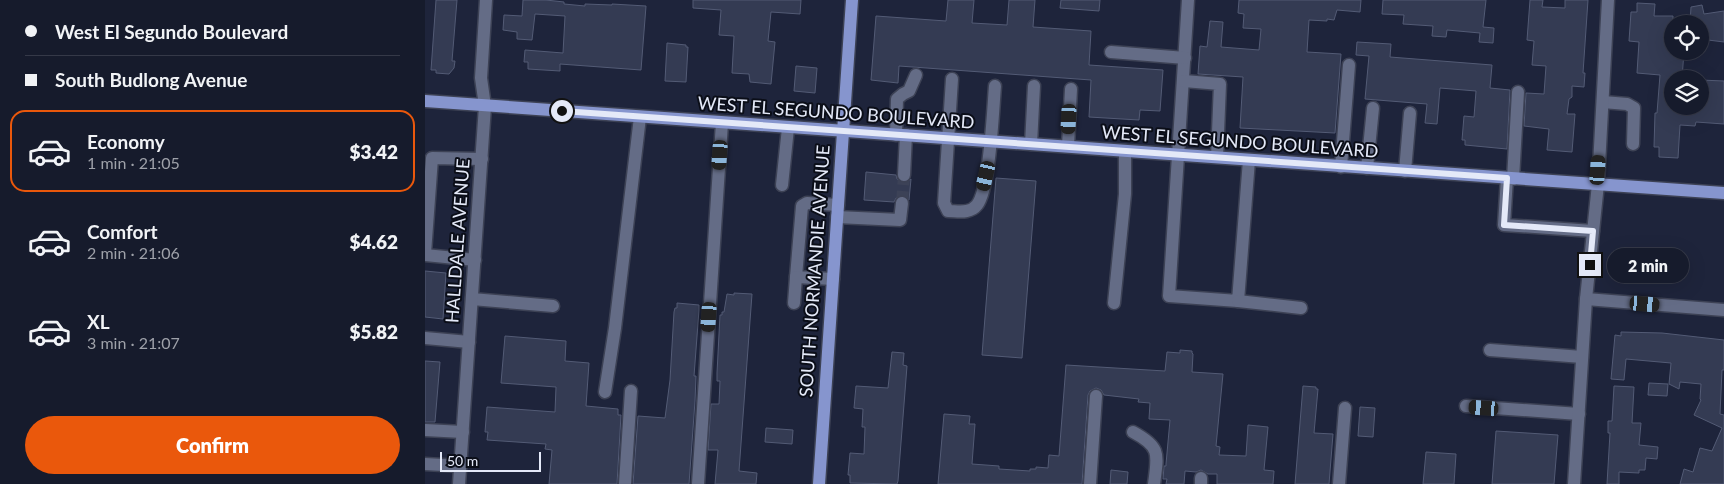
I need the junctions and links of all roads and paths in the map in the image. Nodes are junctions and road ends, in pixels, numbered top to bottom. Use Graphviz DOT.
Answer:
graph roads {
  1 [pos="486,0"];
  2 [pos="852,0"];
  3 [pos="1188,0"];
  4 [pos="1608,0"];
  5 [pos="1111,52"];
  6 [pos="1185,58"];
  7 [pos="1349,65"];
  8 [pos="916,75"];
  9 [pos="952,79"];
  10 [pos="1184,81"];
  11 [pos="995,86"];
  12 [pos="1034,86"];
  13 [pos="1071,89"];
  14 [pos="1519,92"];
  15 [pos="425,101"];
  16 [pos="1603,102"];
  17 [pos="485,106"];
  18 [pos="1373,108"];
  19 [pos="1410,113"];
  20 [pos="639,117"];
  21 [pos="722,123"];
  22 [pos="788,128"];
  23 [pos="842,131"];
  24 [pos="901,135"];
  25 [pos="949,138"];
  26 [pos="990,141"];
  27 [pos="1031,144"];
  28 [pos="1633,144"];
  29 [pos="1068,146"];
  30 [pos="1125,151"];
  31 [pos="1178,155"];
  32 [pos="1217,157"];
  33 [pos="482,159"];
  34 [pos="1249,160"];
  35 [pos="1341,166"];
  36 [pos="1367,168"];
  37 [pos="1405,171"];
  38 [pos="904,175"];
  39 [pos="1510,178"];
  40 [pos="1597,184"];
  41 [pos="782,185"];
  42 [pos="1724,193"];
  43 [pos="902,203"];
  44 [pos="838,211"];
  45 [pos="1593,231"];
  46 [pos="425,254"];
  47 [pos="475,260"];
  48 [pos="796,277"];
  49 [pos="833,279"];
  50 [pos="472,299"];
  51 [pos="1587,299"];
  52 [pos="1238,301"];
  53 [pos="794,303"];
  54 [pos="1114,303"];
  55 [pos="553,306"];
  56 [pos="1301,308"];
  57 [pos="1724,310"];
  58 [pos="425,338"];
  59 [pos="469,342"];
  60 [pos="1490,350"];
  61 [pos="1582,358"];
  62 [pos="631,391"];
  63 [pos="605,392"];
  64 [pos="1096,396"];
  65 [pos="1466,406"];
  66 [pos="1345,408"];
  67 [pos="1579,414"];
  68 [pos="425,430"];
  69 [pos="463,432"];
  70 [pos="1133,432"];
  71 [pos="425,464"];
  72 [pos="460,466"];
  73 [pos="459,484"];
  74 [pos="625,484"];
  75 [pos="698,484"];
  76 [pos="819,484"];
  77 [pos="1090,484"];
  78 [pos="1154,484"];
  79 [pos="1339,484"];
  80 [pos="1573,484"];
  1 -- 17 [label="street, HALLDALE AVENUE"];
  2 -- 23 [label="main road, SOUTH NORMANDIE AVENUE"];
  3 -- 6 [label="street"];
  4 -- 16 [label="street"];
  5 -- 6 [label="street"];
  6 -- 10 [label="street"];
  7 -- 35 [label="street"];
  8 -- 24 [label="street"];
  9 -- 25 [label="street"];
  10 -- 31 [label="street"];
  10 -- 32 [label="street"];
  11 -- 26 [label="street"];
  12 -- 27 [label="street"];
  13 -- 29 [label="street"];
  14 -- 39 [label="street"];
  15 -- 17 [label="main road, WEST EL SEGUNDO BOULEVARD"];
  16 -- 28 [label="street"];
  16 -- 40 [label="street"];
  17 -- 20 [label="main road, WEST EL SEGUNDO BOULEVARD"];
  17 -- 33 [label="street, HALLDALE AVENUE"];
  18 -- 36 [label="street"];
  19 -- 37 [label="street"];
  20 -- 21 [label="main road, WEST EL SEGUNDO BOULEVARD"];
  20 -- 63 [label="street"];
  21 -- 22 [label="main road, WEST EL SEGUNDO BOULEVARD"];
  21 -- 75 [label="street"];
  22 -- 23 [label="main road, WEST EL SEGUNDO BOULEVARD"];
  22 -- 41 [label="street"];
  23 -- 24 [label="main road, WEST EL SEGUNDO BOULEVARD"];
  23 -- 44 [label="main road, SOUTH NORMANDIE AVENUE"];
  24 -- 25 [label="main road, WEST EL SEGUNDO BOULEVARD"];
  24 -- 38 [label="street"];
  25 -- 26 [label="main road, WEST EL SEGUNDO BOULEVARD"];
  25 -- 26 [label="street"];
  26 -- 27 [label="main road, WEST EL SEGUNDO BOULEVARD"];
  27 -- 29 [label="main road, WEST EL SEGUNDO BOULEVARD"];
  29 -- 30 [label="main road, WEST EL SEGUNDO BOULEVARD"];
  30 -- 31 [label="main road, WEST EL SEGUNDO BOULEVARD"];
  30 -- 54 [label="street"];
  31 -- 32 [label="main road, WEST EL SEGUNDO BOULEVARD"];
  31 -- 52 [label="street"];
  32 -- 34 [label="main road, WEST EL SEGUNDO BOULEVARD"];
  33 -- 46 [label="street"];
  33 -- 47 [label="street, HALLDALE AVENUE"];
  34 -- 35 [label="main road, WEST EL SEGUNDO BOULEVARD"];
  34 -- 52 [label="street"];
  35 -- 36 [label="main road, WEST EL SEGUNDO BOULEVARD"];
  36 -- 37 [label="main road, WEST EL SEGUNDO BOULEVARD"];
  37 -- 39 [label="main road, WEST EL SEGUNDO BOULEVARD"];
  39 -- 40 [label="main road, WEST EL SEGUNDO BOULEVARD"];
  39 -- 45 [label="street"];
  40 -- 42 [label="main road, WEST EL SEGUNDO BOULEVARD"];
  40 -- 45 [label="street"];
  43 -- 44 [label="street"];
  44 -- 48 [label="street"];
  44 -- 49 [label="main road, SOUTH NORMANDIE AVENUE"];
  45 -- 51 [label="street"];
  46 -- 47 [label="street"];
  47 -- 50 [label="street, HALLDALE AVENUE"];
  48 -- 49 [label="street"];
  48 -- 53 [label="street"];
  49 -- 76 [label="main road, SOUTH NORMANDIE AVENUE"];
  50 -- 55 [label="street"];
  50 -- 59 [label="street, HALLDALE AVENUE"];
  51 -- 57 [label="street"];
  51 -- 61 [label="street"];
  52 -- 56 [label="street"];
  58 -- 59 [label="street"];
  59 -- 69 [label="street, HALLDALE AVENUE"];
  60 -- 61 [label="street"];
  61 -- 67 [label="street"];
  62 -- 74 [label="street"];
  64 -- 77 [label="street"];
  65 -- 67 [label="street"];
  66 -- 79 [label="street"];
  67 -- 80 [label="street"];
  68 -- 69 [label="street"];
  69 -- 72 [label="street, HALLDALE AVENUE"];
  70 -- 78 [label="street"];
  71 -- 72 [label="street"];
  72 -- 73 [label="street, HALLDALE AVENUE"];
}
